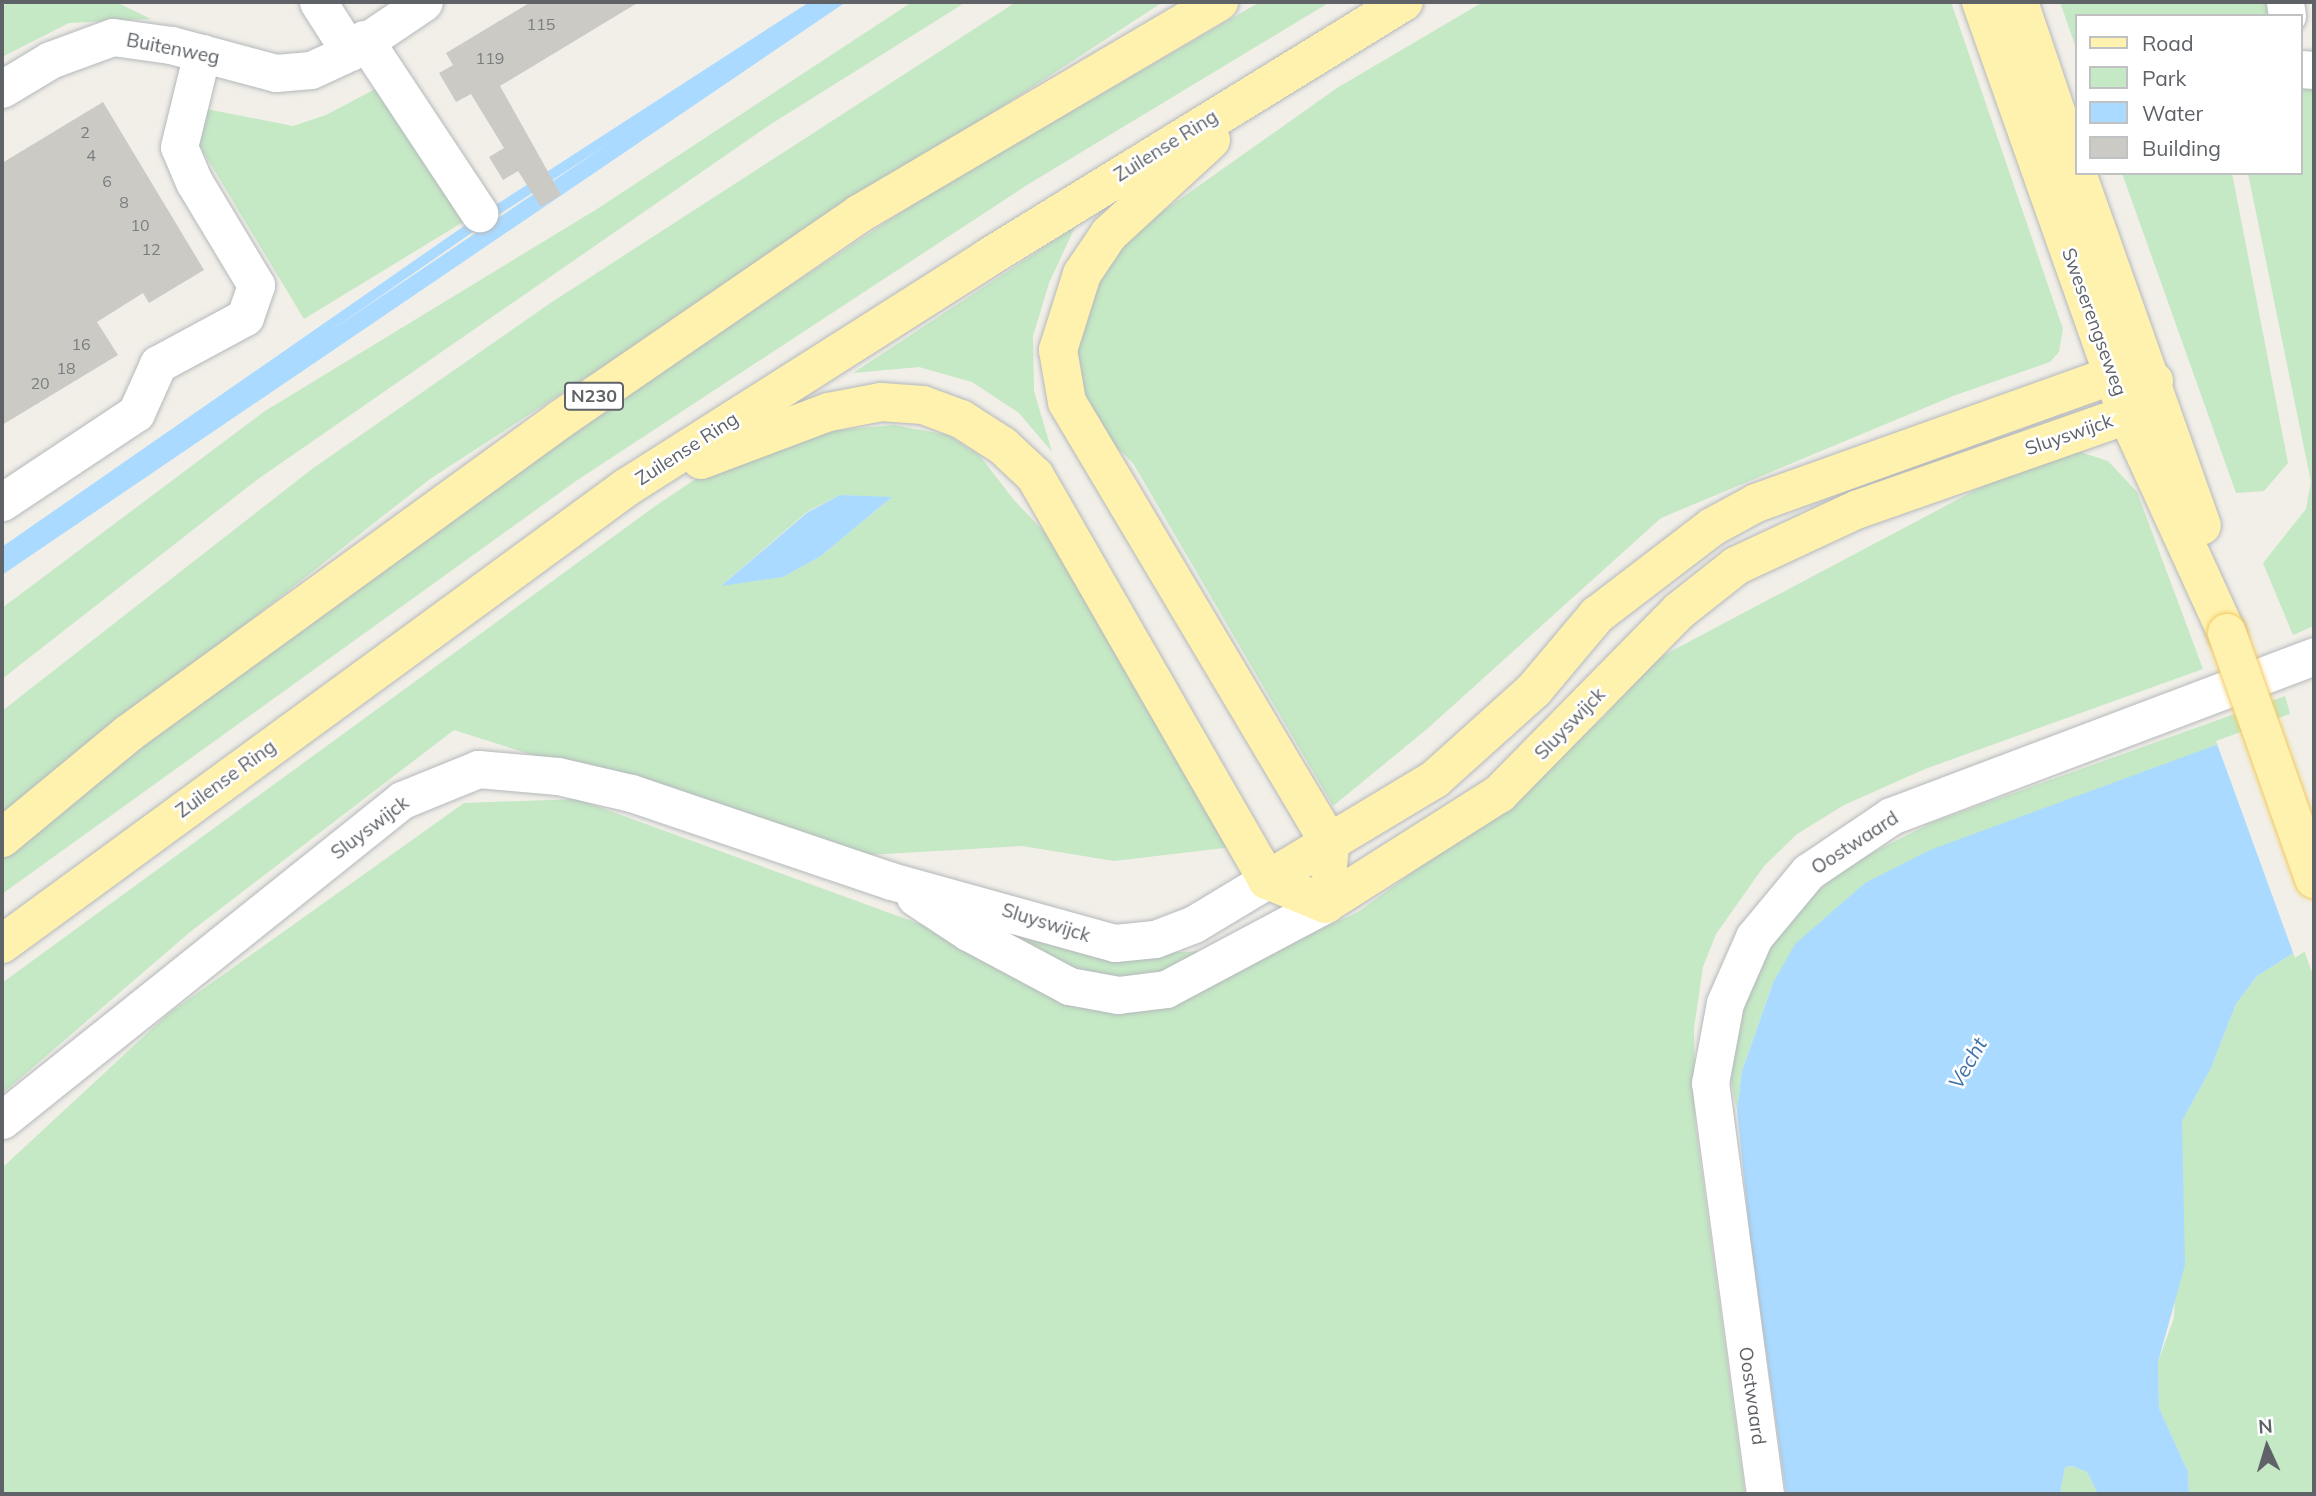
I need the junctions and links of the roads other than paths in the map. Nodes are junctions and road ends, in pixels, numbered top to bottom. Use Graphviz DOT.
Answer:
graph roads {
  1 [pos="318,2"];
  2 [pos="424,2"];
  3 [pos="1219,2"];
  4 [pos="1404,2"];
  5 [pos="1981,2"];
  6 [pos="2019,2"];
  7 [pos="1366,23"];
  8 [pos="357,46"];
  9 [pos="202,52"];
  10 [pos="2,89"];
  11 [pos="2074,163"];
  12 [pos="2078,175"];
  13 [pos="479,213"];
  14 [pos="2114,374"];
  15 [pos="2154,381"];
  16 [pos="2127,415"];
  17 [pos="627,487"];
  18 [pos="2,502"];
  19 [pos="2227,633"];
  20 [pos="2314,656"];
  21 [pos="2,838"];
  22 [pos="1330,844"];
  23 [pos="2314,879"];
  24 [pos="1266,880"];
  25 [pos="891,881"];
  26 [pos="1326,904"];
  27 [pos="2,944"];
  28 [pos="2,1120"];
  29 [pos="1765,1494"];
  1 -- 8 [label="street"];
  2 -- 8 [label="street, Buitenweg"];
  3 -- 21 [label="main road, N230"];
  4 -- 7 [label="main road, Zuilense Ring"];
  5 -- 14 [label="main road, Sweserengseweg"];
  6 -- 11 [label="main road, Sweserengseweg"];
  7 -- 17 [label="main road, Zuilense Ring"];
  7 -- 22 [label="main road"];
  8 -- 9 [label="street, Buitenweg"];
  8 -- 13 [label="street"];
  9 -- 10 [label="street, Buitenweg"];
  9 -- 18 [label="street"];
  12 -- 15 [label="main road, Sweserengseweg"];
  14 -- 15 [label="main road, Sluyswijck"];
  14 -- 16 [label="main road, Sweserengseweg"];
  14 -- 22 [label="main road, Sluyswijck"];
  15 -- 16 [label="main road, Sluyswijck"];
  15 -- 19 [label="main road, Sweserengseweg"];
  16 -- 19 [label="main road, Sweserengseweg"];
  16 -- 26 [label="main road, Sluyswijck"];
  17 -- 24 [label="main road"];
  17 -- 27 [label="main road, Zuilense Ring"];
  19 -- 23 [label="main road, Sweserengseweg, bridge"];
  20 -- 29 [label="street, Oostwaard"];
  22 -- 24 [label="main road, Sluyswijck"];
  22 -- 26 [label="main road"];
  24 -- 25 [label="street, Sluyswijck"];
  24 -- 26 [label="main road"];
  25 -- 26 [label="street, Sluyswijck"];
  25 -- 28 [label="street, Sluyswijck"];
}
